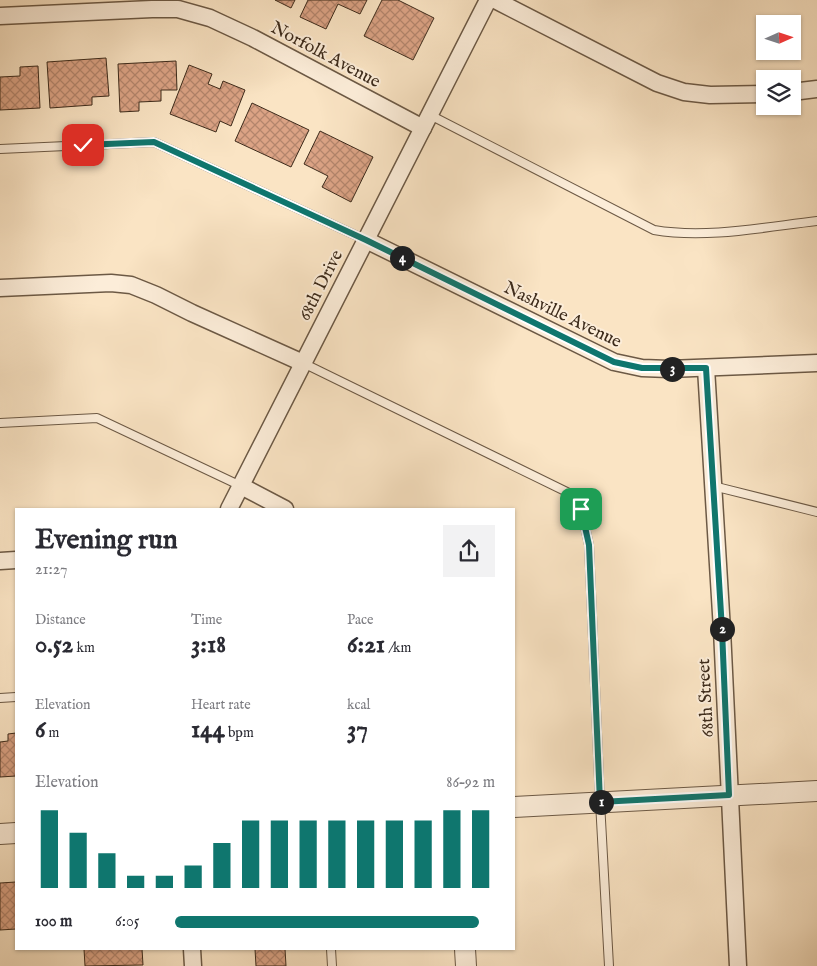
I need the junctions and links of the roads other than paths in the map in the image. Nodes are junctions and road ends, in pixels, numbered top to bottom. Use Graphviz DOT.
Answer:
graph roads {
  1 [pos="488,0"];
  2 [pos="495,0"];
  3 [pos="152,4"];
  4 [pos="0,16"];
  5 [pos="817,89"];
  6 [pos="801,91"];
  7 [pos="756,94"];
  8 [pos="426,121"];
  9 [pos="0,149"];
  10 [pos="817,221"];
  11 [pos="366,240"];
  12 [pos="0,288"];
  13 [pos="303,363"];
  14 [pos="817,363"];
  15 [pos="706,368"];
  16 [pos="0,423"];
  17 [pos="241,486"];
  18 [pos="713,486"];
  19 [pos="230,508"];
  20 [pos="283,508"];
  21 [pos="817,512"];
  22 [pos="15,560"];
  23 [pos="0,561"];
  24 [pos="15,697"];
  25 [pos="0,698"];
  26 [pos="817,791"];
  27 [pos="729,795"];
  28 [pos="600,802"];
  29 [pos="515,807"];
  30 [pos="15,833"];
  31 [pos="0,834"];
  32 [pos="192,950"];
  33 [pos="331,950"];
  34 [pos="465,950"];
  35 [pos="193,966"];
  36 [pos="332,966"];
  37 [pos="466,966"];
  38 [pos="610,966"];
  39 [pos="738,966"];
  1 -- 8 [label="street, 68th Drive"];
  2 -- 7 [label="street"];
  3 -- 4 [label="street, Norfolk Avenue"];
  3 -- 8 [label="street, Norfolk Avenue"];
  5 -- 6 [label="street"];
  8 -- 10 [label="lane"];
  8 -- 11 [label="street, 68th Drive"];
  9 -- 11 [label="lane"];
  11 -- 13 [label="street, 68th Drive"];
  11 -- 15 [label="street, Nashville Avenue"];
  12 -- 13 [label="street"];
  13 -- 17 [label="street, 68th Drive"];
  13 -- 28 [label="lane"];
  14 -- 15 [label="street, Nashville Avenue"];
  15 -- 18 [label="street, 68th Street"];
  16 -- 17 [label="lane"];
  17 -- 19 [label="street, 68th Drive"];
  17 -- 20 [label="street"];
  18 -- 21 [label="lane"];
  18 -- 27 [label="street, 68th Street"];
  22 -- 23 [label="street"];
  24 -- 25 [label="lane"];
  26 -- 27 [label="street"];
  27 -- 28 [label="street"];
  27 -- 39 [label="street, 68th Street"];
  28 -- 29 [label="street"];
  28 -- 38 [label="lane"];
  30 -- 31 [label="street"];
  32 -- 35 [label="street"];
  33 -- 36 [label="lane"];
  34 -- 37 [label="street"];
}
